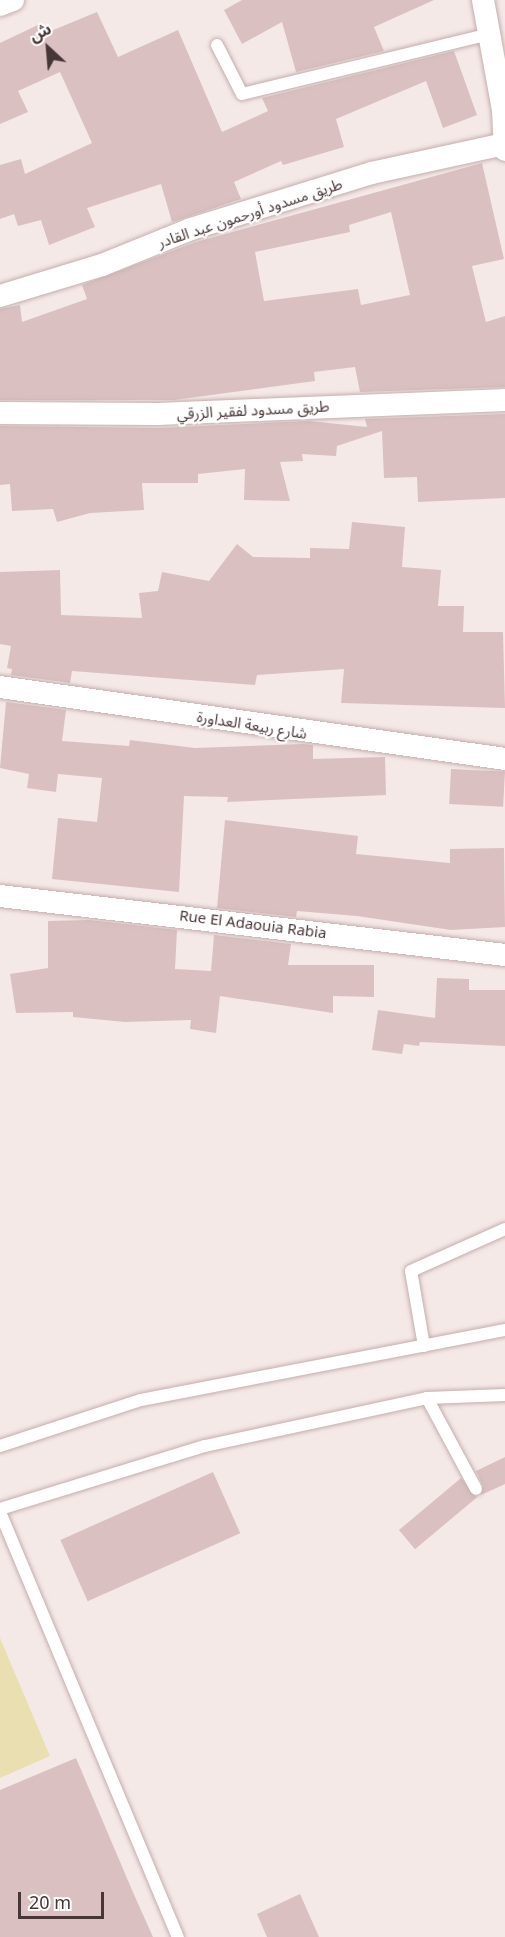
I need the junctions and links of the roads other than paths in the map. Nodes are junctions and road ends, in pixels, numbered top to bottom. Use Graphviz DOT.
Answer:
graph roads {
  1 [pos="13,0"];
  2 [pos="483,0"];
  3 [pos="0,5"];
  4 [pos="490,34"];
  5 [pos="217,45"];
  6 [pos="504,147"];
  7 [pos="0,296"];
  8 [pos="505,400"];
  9 [pos="0,413"];
  10 [pos="0,687"];
  11 [pos="505,759"];
  12 [pos="0,896"];
  13 [pos="505,955"];
  14 [pos="505,1229"];
  15 [pos="505,1330"];
  16 [pos="424,1346"];
  17 [pos="505,1395"];
  18 [pos="427,1398"];
  19 [pos="0,1446"];
  20 [pos="476,1489"];
  21 [pos="0,1510"];
  22 [pos="178,1937"];
  1 -- 3 [label="street"];
  2 -- 4 [label="street"];
  4 -- 5 [label="lane"];
  4 -- 6 [label="street"];
  6 -- 7 [label="street, طريق مسدود أورحمون عبد القادر"];
  8 -- 9 [label="street, طريق مسدود لفقير الزرقي"];
  10 -- 11 [label="street, شارع ربيعة العداورة"];
  12 -- 13 [label="street, Rue El Adaouia Rabia"];
  14 -- 16 [label="lane"];
  15 -- 16 [label="lane"];
  16 -- 19 [label="lane"];
  17 -- 18 [label="lane"];
  18 -- 20 [label="lane"];
  18 -- 21 [label="lane"];
  21 -- 22 [label="lane"];
}
